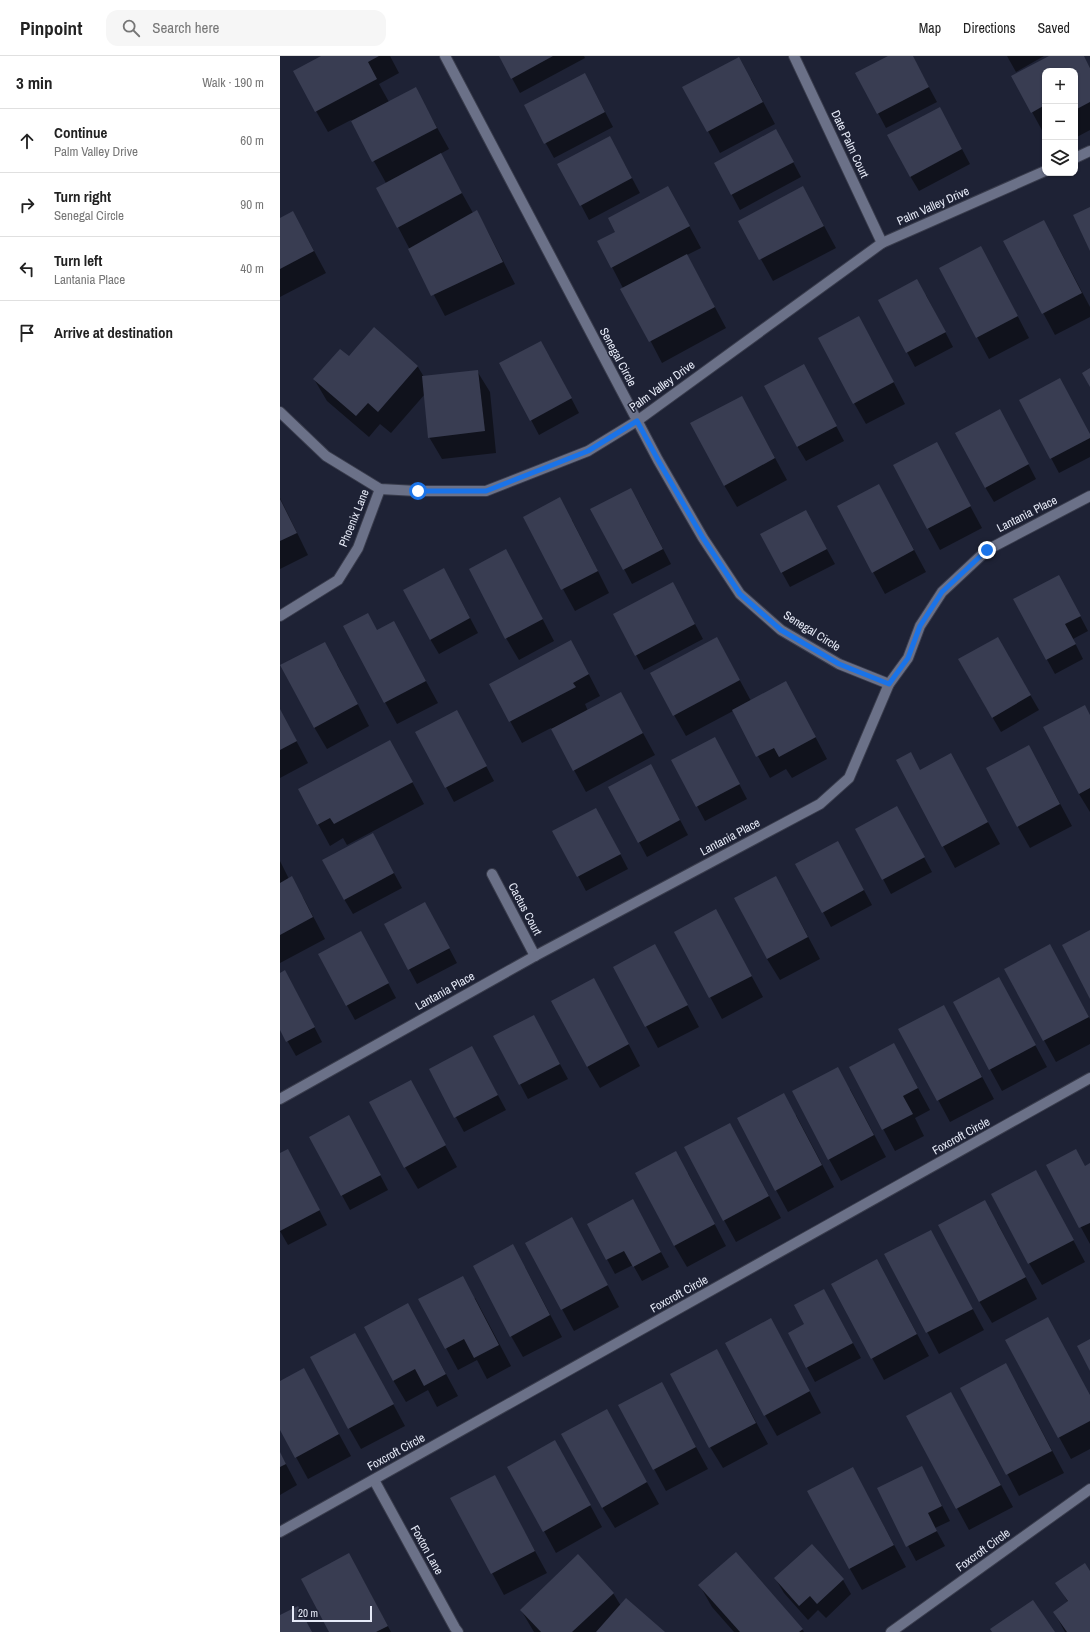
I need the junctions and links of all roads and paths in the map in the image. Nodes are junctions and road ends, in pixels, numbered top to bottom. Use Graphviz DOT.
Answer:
graph roads {
  1 [pos="445,56"];
  2 [pos="794,56"];
  3 [pos="1090,152"];
  4 [pos="1078,157"];
  5 [pos="1042,172"];
  6 [pos="882,243"];
  7 [pos="280,412"];
  8 [pos="637,421"];
  9 [pos="380,489"];
  10 [pos="1090,496"];
  11 [pos="280,616"];
  12 [pos="889,684"];
  13 [pos="492,874"];
  14 [pos="535,956"];
  15 [pos="1090,1078"];
  16 [pos="280,1099"];
  17 [pos="374,1480"];
  18 [pos="1090,1489"];
  19 [pos="280,1532"];
  20 [pos="458,1632"];
  21 [pos="891,1632"];
  1 -- 8 [label="street, Senegal Circle"];
  2 -- 6 [label="street, Date Palm Court"];
  3 -- 4 [label="street"];
  5 -- 6 [label="street, Palm Valley Drive"];
  6 -- 8 [label="street, Palm Valley Drive"];
  7 -- 9 [label="street, Palm Valley Drive"];
  8 -- 9 [label="street, Palm Valley Drive"];
  8 -- 12 [label="street, Senegal Circle"];
  9 -- 11 [label="street, Phoenix Lane"];
  10 -- 12 [label="street, Lantania Place"];
  12 -- 14 [label="street, Lantania Place"];
  13 -- 14 [label="street, Cactus Court"];
  14 -- 16 [label="street, Lantania Place"];
  15 -- 17 [label="street, Foxcroft Circle"];
  17 -- 19 [label="street, Foxcroft Circle"];
  17 -- 20 [label="street, Foxton Lane"];
  18 -- 21 [label="street, Foxcroft Circle"];
}
